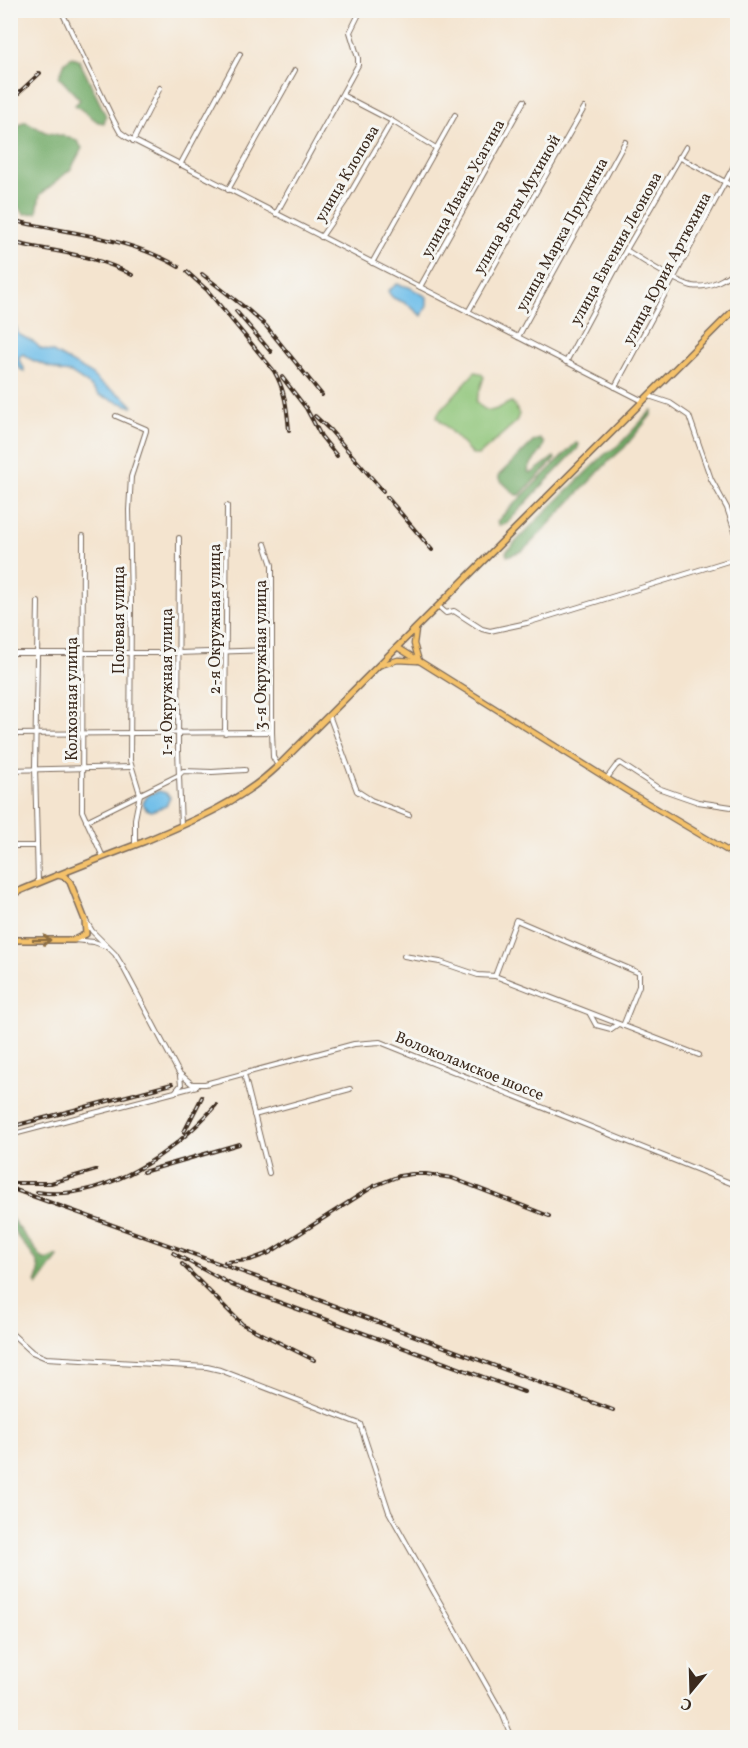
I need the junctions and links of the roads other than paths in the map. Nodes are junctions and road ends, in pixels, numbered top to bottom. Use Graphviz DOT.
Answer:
graph roads {
  1 [pos="61,10"];
  2 [pos="361,10"];
  3 [pos="240,54"];
  4 [pos="296,70"];
  5 [pos="160,88"];
  6 [pos="342,95"];
  7 [pos="524,101"];
  8 [pos="584,108"];
  9 [pos="455,115"];
  10 [pos="392,121"];
  11 [pos="133,141"];
  12 [pos="625,142"];
  13 [pos="686,147"];
  14 [pos="436,148"];
  15 [pos="679,157"];
  16 [pos="737,160"];
  17 [pos="180,165"];
  18 [pos="725,182"];
  19 [pos="738,189"];
  20 [pos="228,190"];
  21 [pos="276,214"];
  22 [pos="321,237"];
  23 [pos="626,250"];
  24 [pos="372,263"];
  25 [pos="738,267"];
  26 [pos="674,277"];
  27 [pos="420,287"];
  28 [pos="738,306"];
  29 [pos="468,312"];
  30 [pos="518,337"];
  31 [pos="566,362"];
  32 [pos="615,387"];
  33 [pos="648,396"];
  34 [pos="643,401"];
  35 [pos="116,416"];
  36 [pos="227,506"];
  37 [pos="83,536"];
  38 [pos="179,538"];
  39 [pos="738,540"];
  40 [pos="265,544"];
  41 [pos="738,558"];
  42 [pos="38,602"];
  43 [pos="438,606"];
  44 [pos="416,627"];
  45 [pos="397,647"];
  46 [pos="272,650"];
  47 [pos="225,651"];
  48 [pos="131,652"];
  49 [pos="10,653"];
  50 [pos="37,653"];
  51 [pos="178,653"];
  52 [pos="83,654"];
  53 [pos="419,661"];
  54 [pos="378,666"];
  55 [pos="329,715"];
  56 [pos="272,732"];
  57 [pos="36,733"];
  58 [pos="130,733"];
  59 [pos="178,733"];
  60 [pos="225,733"];
  61 [pos="10,734"];
  62 [pos="82,734"];
  63 [pos="278,766"];
  64 [pos="131,767"];
  65 [pos="10,770"];
  66 [pos="35,770"];
  67 [pos="82,770"];
  68 [pos="245,770"];
  69 [pos="179,775"];
  70 [pos="607,778"];
  71 [pos="140,794"];
  72 [pos="738,808"];
  73 [pos="410,815"];
  74 [pos="86,821"];
  75 [pos="181,826"];
  76 [pos="135,844"];
  77 [pos="10,846"];
  78 [pos="36,846"];
  79 [pos="738,857"];
  80 [pos="104,858"];
  81 [pos="74,869"];
  82 [pos="56,875"];
  83 [pos="69,882"];
  84 [pos="38,883"];
  85 [pos="10,895"];
  86 [pos="85,920"];
  87 [pos="10,940"];
  88 [pos="74,940"];
  89 [pos="115,954"];
  90 [pos="404,956"];
  91 [pos="495,976"];
  92 [pos="590,1013"];
  93 [pos="621,1025"];
  94 [pos="699,1055"];
  95 [pos="179,1073"];
  96 [pos="244,1074"];
  97 [pos="197,1085"];
  98 [pos="350,1089"];
  99 [pos="175,1092"];
  100 [pos="255,1115"];
  101 [pos="10,1135"];
  102 [pos="269,1173"];
  103 [pos="738,1186"];
  104 [pos="10,1332"];
  105 [pos="512,1737"];
  1 -- 11 [label="street"];
  2 -- 6 [label="street"];
  3 -- 17 [label="street"];
  4 -- 20 [label="street"];
  5 -- 11 [label="street"];
  6 -- 10 [label="street"];
  6 -- 21 [label="street"];
  7 -- 27 [label="street, улица Ивана Усагина"];
  8 -- 29 [label="street, улица Веры Мухиной"];
  9 -- 14 [label="street"];
  10 -- 14 [label="street"];
  10 -- 22 [label="street, улица Клопова"];
  11 -- 17 [label="street"];
  12 -- 30 [label="street, улица Марка Прудкина"];
  13 -- 15 [label="street, улица Евгения Леонова"];
  14 -- 24 [label="street"];
  15 -- 18 [label="street"];
  15 -- 23 [label="street, улица Евгения Леонова"];
  16 -- 18 [label="street, улица Юрия Артюхина"];
  17 -- 20 [label="street"];
  18 -- 19 [label="street"];
  18 -- 26 [label="street, улица Юрия Артюхина"];
  20 -- 21 [label="street"];
  21 -- 22 [label="street"];
  22 -- 24 [label="street"];
  23 -- 26 [label="street"];
  23 -- 31 [label="street, улица Евгения Леонова"];
  24 -- 27 [label="street"];
  25 -- 26 [label="street"];
  26 -- 32 [label="street, улица Юрия Артюхина"];
  27 -- 29 [label="street"];
  28 -- 33 [label="highway"];
  29 -- 30 [label="street"];
  30 -- 31 [label="street"];
  31 -- 32 [label="street"];
  32 -- 34 [label="street"];
  33 -- 34 [label="highway"];
  33 -- 39 [label="street"];
  34 -- 43 [label="highway"];
  35 -- 48 [label="street, Полевая улица"];
  36 -- 47 [label="street, 2-я Окружная улица"];
  37 -- 52 [label="street, Колхозная улица"];
  38 -- 51 [label="street, 1-я Окружная улица"];
  40 -- 46 [label="street, 3-я Окружная улица"];
  41 -- 43 [label="street"];
  42 -- 50 [label="street"];
  43 -- 44 [label="highway"];
  44 -- 45 [label="highway"];
  44 -- 53 [label="main road"];
  45 -- 53 [label="main road"];
  45 -- 54 [label="highway"];
  46 -- 47 [label="street"];
  46 -- 56 [label="street, 3-я Окружная улица"];
  47 -- 51 [label="street"];
  47 -- 60 [label="street, 2-я Окружная улица"];
  48 -- 51 [label="street"];
  48 -- 52 [label="street"];
  48 -- 58 [label="street, Полевая улица"];
  49 -- 50 [label="street"];
  50 -- 52 [label="street"];
  50 -- 57 [label="street"];
  51 -- 59 [label="street, 1-я Окружная улица"];
  52 -- 62 [label="street, Колхозная улица"];
  53 -- 54 [label="main road"];
  53 -- 70 [label="main road"];
  54 -- 55 [label="highway"];
  55 -- 63 [label="highway"];
  55 -- 73 [label="street"];
  56 -- 60 [label="street"];
  56 -- 63 [label="street, 3-я Окружная улица"];
  57 -- 61 [label="street"];
  57 -- 62 [label="street"];
  57 -- 66 [label="street"];
  58 -- 59 [label="street"];
  58 -- 62 [label="street"];
  58 -- 64 [label="street, Полевая улица"];
  59 -- 60 [label="street"];
  59 -- 69 [label="street, 1-я Окружная улица"];
  62 -- 67 [label="street, Колхозная улица"];
  63 -- 75 [label="highway"];
  64 -- 67 [label="street"];
  64 -- 71 [label="street, Полевая улица"];
  65 -- 66 [label="street"];
  66 -- 67 [label="street"];
  66 -- 78 [label="street"];
  67 -- 74 [label="street, Колхозная улица"];
  68 -- 69 [label="street"];
  69 -- 71 [label="street"];
  69 -- 75 [label="street, 1-я Окружная улица"];
  70 -- 72 [label="street"];
  70 -- 79 [label="main road"];
  71 -- 74 [label="street"];
  71 -- 76 [label="street, Полевая улица"];
  74 -- 80 [label="street, Колхозная улица"];
  75 -- 76 [label="highway"];
  76 -- 80 [label="highway"];
  77 -- 78 [label="street"];
  78 -- 84 [label="street"];
  80 -- 81 [label="highway"];
  81 -- 82 [label="highway"];
  81 -- 83 [label="highway"];
  82 -- 83 [label="highway"];
  82 -- 84 [label="highway"];
  83 -- 86 [label="highway"];
  84 -- 85 [label="highway"];
  86 -- 88 [label="highway"];
  86 -- 89 [label="street"];
  87 -- 88 [label="highway, one-way"];
  88 -- 89 [label="street"];
  89 -- 95 [label="street"];
  90 -- 91 [label="street"];
  91 -- 92 [label="street"];
  91 -- 93 [label="street"];
  92 -- 93 [label="street"];
  92 -- 93 [label="street"];
  93 -- 94 [label="street"];
  95 -- 97 [label="street"];
  95 -- 99 [label="street"];
  96 -- 97 [label="street, Волоколамское шоссе"];
  96 -- 100 [label="street"];
  96 -- 103 [label="street, Волоколамское шоссе"];
  97 -- 99 [label="street, Волоколамское шоссе"];
  98 -- 100 [label="street"];
  99 -- 101 [label="street, Волоколамское шоссе"];
  100 -- 102 [label="street"];
  104 -- 105 [label="street"];
}
